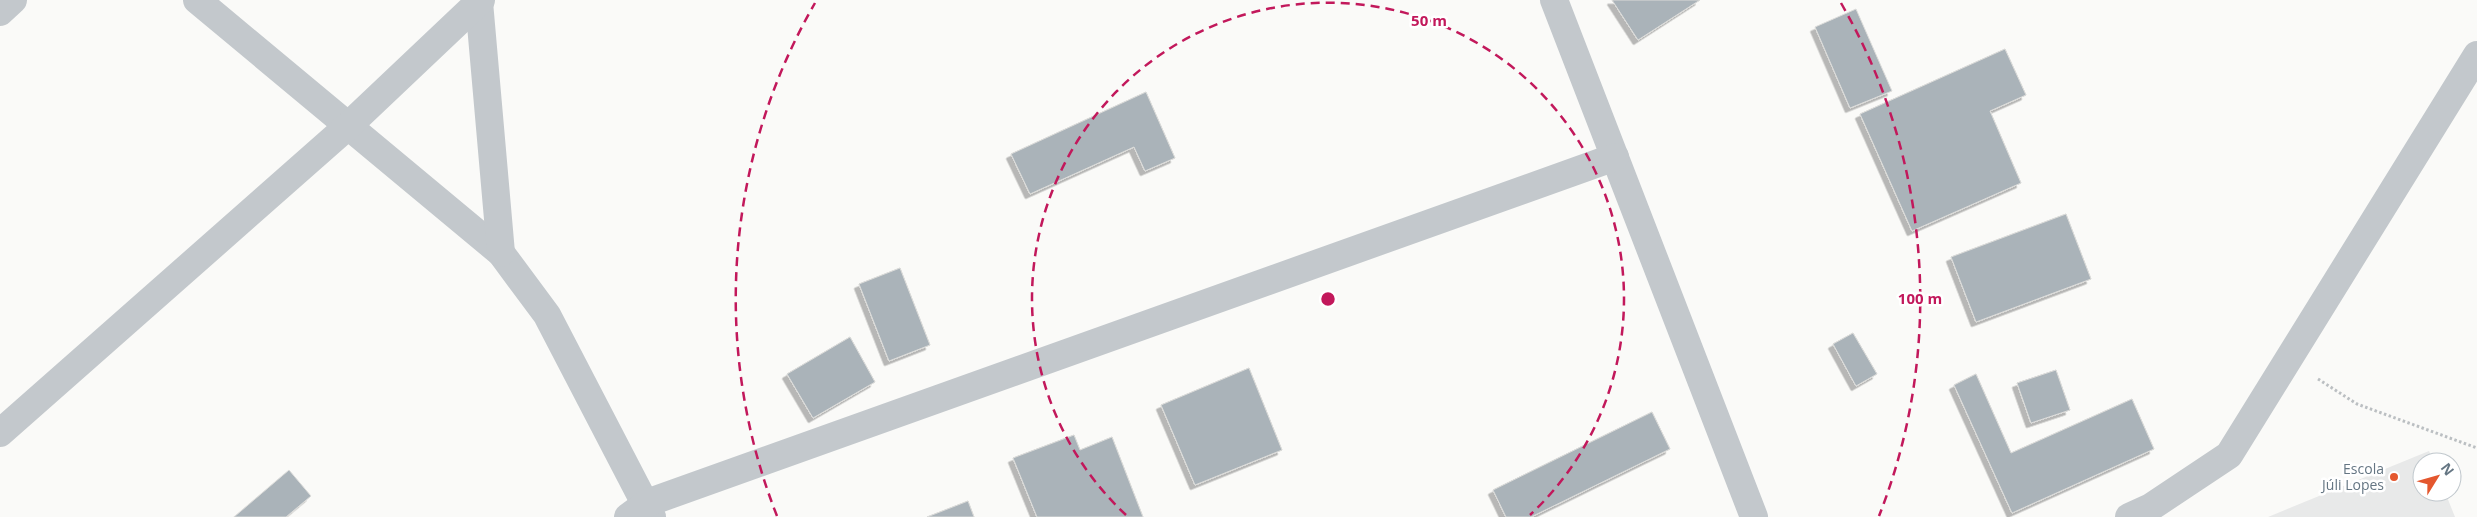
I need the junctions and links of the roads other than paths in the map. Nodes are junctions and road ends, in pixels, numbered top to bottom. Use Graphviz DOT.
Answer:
graph roads {
  1 [pos="13,0"];
  2 [pos="197,0"];
  3 [pos="1554,0"];
  4 [pos="480,1"];
  5 [pos="0,12"];
  6 [pos="2477,56"];
  7 [pos="348,126"];
  8 [pos="1615,157"];
  9 [pos="502,253"];
  10 [pos="0,433"];
  11 [pos="643,512"];
  12 [pos="1754,517"];
  13 [pos="2129,517"];
  1 -- 5 [label="street"];
  2 -- 7 [label="street"];
  3 -- 8 [label="street"];
  4 -- 7 [label="street"];
  4 -- 9 [label="street"];
  6 -- 13 [label="street"];
  7 -- 9 [label="street"];
  7 -- 10 [label="street"];
  8 -- 11 [label="street"];
  8 -- 12 [label="street"];
  9 -- 11 [label="street"];
}
